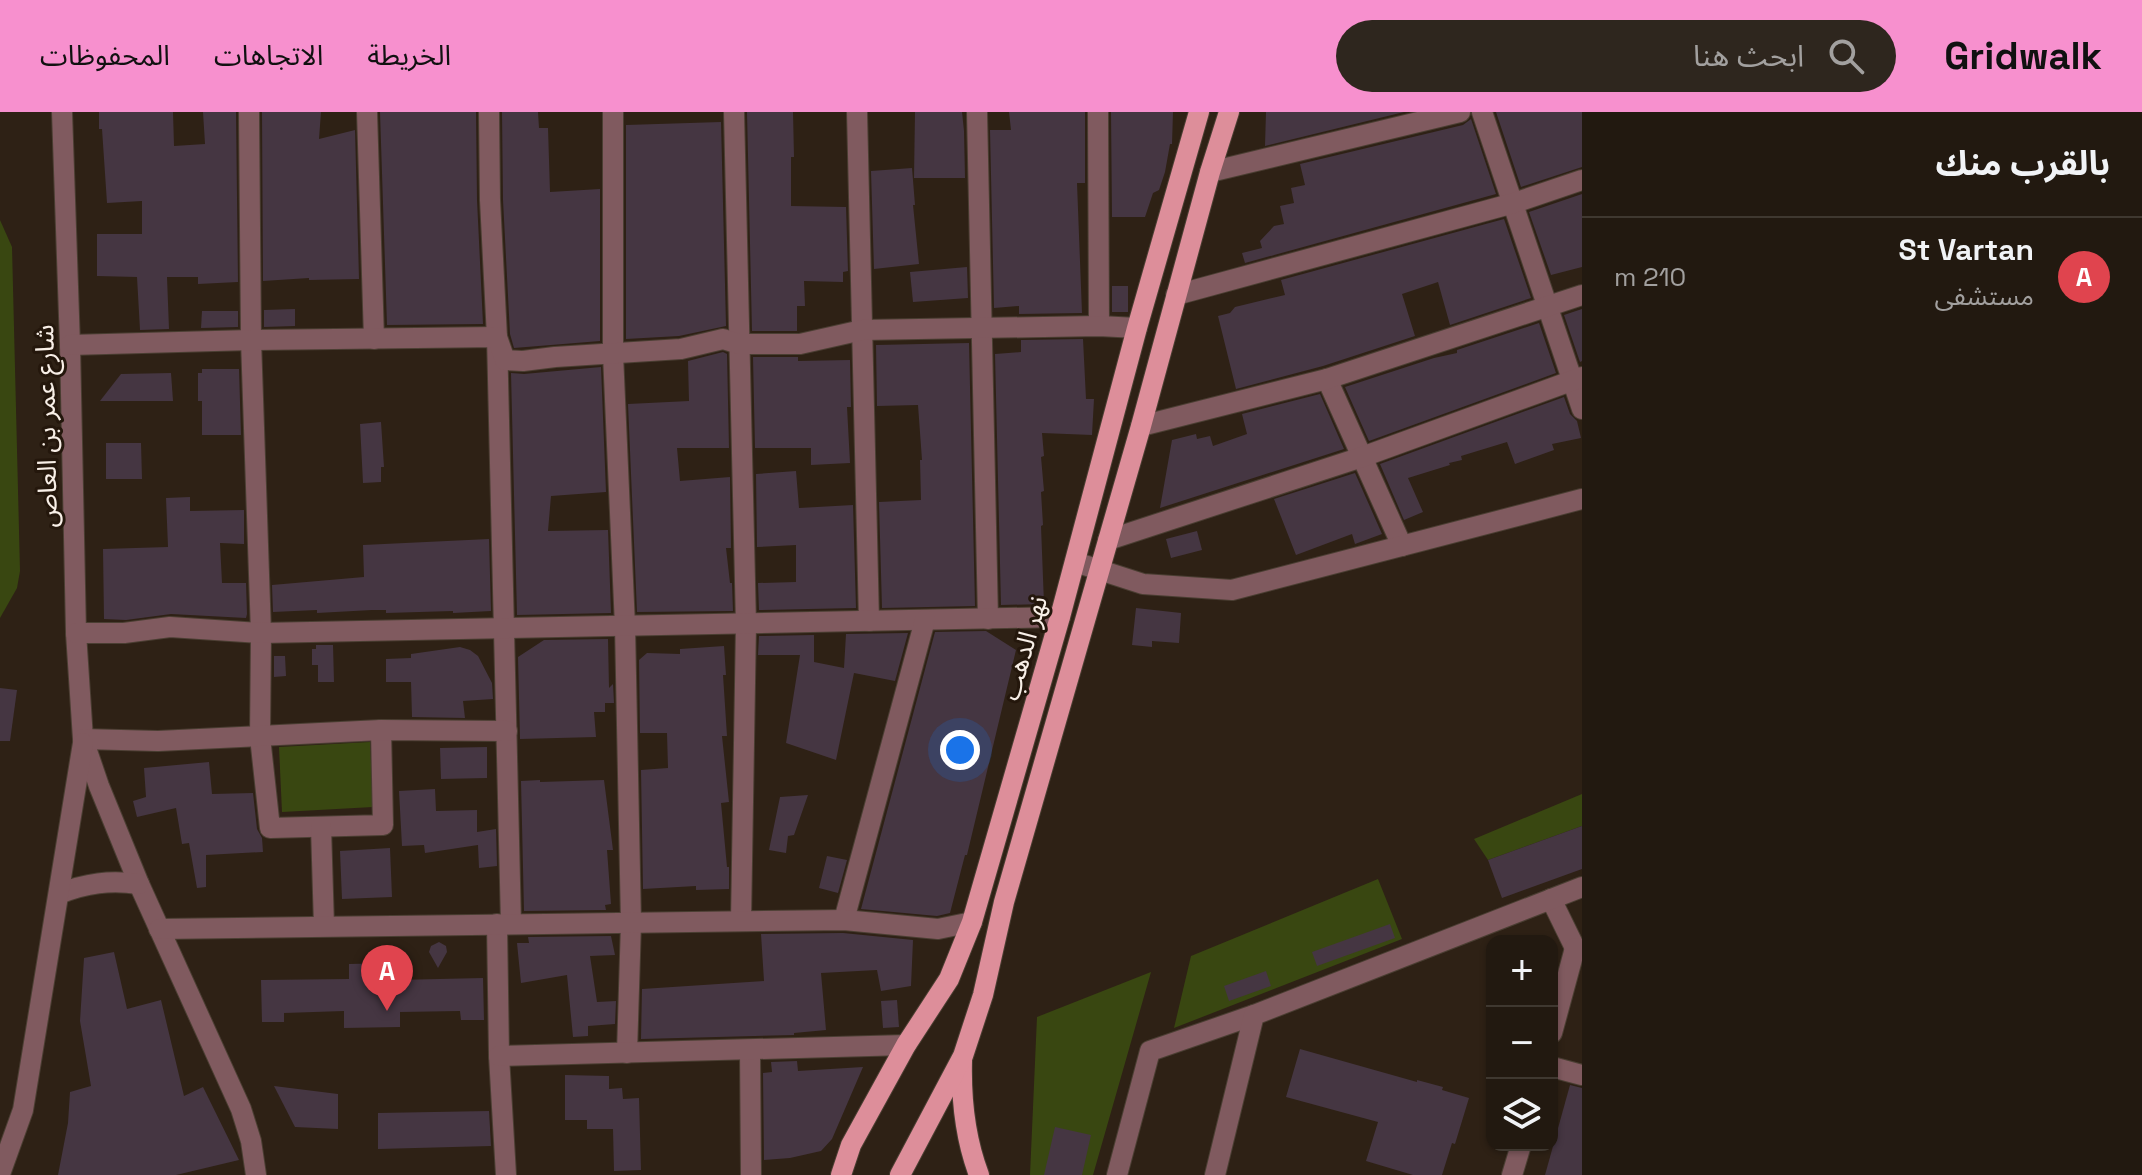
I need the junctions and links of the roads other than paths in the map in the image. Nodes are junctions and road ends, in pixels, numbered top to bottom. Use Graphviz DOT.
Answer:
graph roads {
  1 [pos="62,112"];
  2 [pos="249,112"];
  3 [pos="367,112"];
  4 [pos="489,112"];
  5 [pos="613,112"];
  6 [pos="734,112"];
  7 [pos="857,112"];
  8 [pos="977,112"];
  9 [pos="1098,112"];
  10 [pos="1199,112"];
  11 [pos="1229,112"];
  12 [pos="1460,112"];
  13 [pos="1482,112"];
  14 [pos="1210,172"];
  15 [pos="1582,180"];
  16 [pos="1514,203"];
  17 [pos="1176,295"];
  18 [pos="1582,295"];
  19 [pos="1548,307"];
  20 [pos="1099,326"];
  21 [pos="982,328"];
  22 [pos="1137,328"];
  23 [pos="862,330"];
  24 [pos="497,337"];
  25 [pos="374,339"];
  26 [pos="251,340"];
  27 [pos="739,344"];
  28 [pos="70,345"];
  29 [pos="613,354"];
  30 [pos="1327,379"];
  31 [pos="1577,379"];
  32 [pos="1582,409"];
  33 [pos="1141,426"];
  34 [pos="1362,457"];
  35 [pos="1582,499"];
  36 [pos="1108,540"];
  37 [pos="1402,546"];
  38 [pos="1075,562"];
  39 [pos="1099,571"];
  40 [pos="1060,617"];
  41 [pos="988,619"];
  42 [pos="925,620"];
  43 [pos="869,621"];
  44 [pos="746,624"];
  45 [pos="625,626"];
  46 [pos="505,628"];
  47 [pos="76,633"];
  48 [pos="261,633"];
  49 [pos="381,730"];
  50 [pos="507,731"];
  51 [pos="260,737"];
  52 [pos="83,739"];
  53 [pos="321,827"];
  54 [pos="139,884"];
  55 [pos="1582,887"];
  56 [pos="59,894"];
  57 [pos="1551,899"];
  58 [pos="844,920"];
  59 [pos="741,921"];
  60 [pos="972,922"];
  61 [pos="631,923"];
  62 [pos="504,924"];
  63 [pos="324,926"];
  64 [pos="159,929"];
  65 [pos="1578,949"];
  66 [pos="1558,1014"];
  67 [pos="1254,1015"];
  68 [pos="906,1045"];
  69 [pos="750,1051"];
  70 [pos="627,1053"];
  71 [pos="499,1056"];
  72 [pos="963,1056"];
  73 [pos="1558,1069"];
  74 [pos="1582,1075"];
  75 [pos="1519,1151"];
  76 [pos="0,1174"];
  77 [pos="256,1175"];
  78 [pos="506,1175"];
  79 [pos="751,1175"];
  80 [pos="841,1175"];
  81 [pos="900,1175"];
  82 [pos="979,1175"];
  83 [pos="1117,1175"];
  84 [pos="1215,1175"];
  85 [pos="1512,1175"];
  1 -- 28 [label="street, شارع عمر بن العاص"];
  2 -- 26 [label="street"];
  3 -- 25 [label="street"];
  4 -- 24 [label="street"];
  5 -- 29 [label="street"];
  6 -- 27 [label="street"];
  7 -- 23 [label="street"];
  8 -- 21 [label="street"];
  9 -- 20 [label="street"];
  10 -- 22 [label="main road, نهر الدهب"];
  11 -- 14 [label="main road, نهر الدهب"];
  12 -- 14 [label="street"];
  13 -- 16 [label="street"];
  14 -- 17 [label="main road, نهر الدهب"];
  15 -- 16 [label="street"];
  16 -- 17 [label="street"];
  16 -- 19 [label="street"];
  17 -- 33 [label="main road, نهر الدهب"];
  18 -- 19 [label="street"];
  19 -- 30 [label="street"];
  19 -- 31 [label="street"];
  20 -- 21 [label="street"];
  20 -- 22 [label="street"];
  21 -- 23 [label="street"];
  21 -- 41 [label="street"];
  22 -- 38 [label="main road, نهر الدهب"];
  23 -- 27 [label="street"];
  23 -- 43 [label="street"];
  24 -- 25 [label="street"];
  24 -- 29 [label="street"];
  24 -- 46 [label="street"];
  25 -- 26 [label="street"];
  26 -- 28 [label="street"];
  26 -- 48 [label="street"];
  27 -- 29 [label="street"];
  27 -- 44 [label="street"];
  28 -- 47 [label="street, شارع عمر بن العاص"];
  29 -- 45 [label="street"];
  30 -- 33 [label="street"];
  30 -- 34 [label="street"];
  31 -- 32 [label="street"];
  31 -- 34 [label="street"];
  33 -- 36 [label="main road, نهر الدهب"];
  34 -- 36 [label="street"];
  34 -- 37 [label="street"];
  35 -- 37 [label="street"];
  36 -- 39 [label="main road, نهر الدهب"];
  37 -- 39 [label="street"];
  38 -- 39 [label="street"];
  38 -- 40 [label="main road, نهر الدهب"];
  39 -- 72 [label="main road, نهر الدهب"];
  40 -- 41 [label="street"];
  40 -- 60 [label="main road, نهر الدهب"];
  41 -- 42 [label="street"];
  42 -- 43 [label="street"];
  42 -- 58 [label="street"];
  43 -- 44 [label="street"];
  44 -- 45 [label="street"];
  44 -- 59 [label="street"];
  45 -- 46 [label="street"];
  45 -- 61 [label="street"];
  46 -- 48 [label="street"];
  46 -- 50 [label="street"];
  47 -- 48 [label="street"];
  47 -- 52 [label="street, شارع عمر بن العاص"];
  48 -- 51 [label="street"];
  49 -- 50 [label="street"];
  49 -- 51 [label="street"];
  49 -- 53 [label="street"];
  50 -- 62 [label="street"];
  51 -- 52 [label="street"];
  51 -- 53 [label="street"];
  52 -- 54 [label="street, شارع عمر بن العاص"];
  52 -- 56 [label="street, شارع عمر بن العاص"];
  53 -- 63 [label="street"];
  54 -- 56 [label="street"];
  54 -- 64 [label="street, شارع عمر بن العاص"];
  55 -- 57 [label="street"];
  56 -- 76 [label="street, شارع عمر بن العاص"];
  57 -- 65 [label="street"];
  57 -- 67 [label="street"];
  58 -- 59 [label="street"];
  58 -- 60 [label="street"];
  59 -- 61 [label="street"];
  60 -- 68 [label="main road, نهر الدهب"];
  61 -- 62 [label="street"];
  61 -- 70 [label="street"];
  62 -- 63 [label="street"];
  62 -- 71 [label="street"];
  63 -- 64 [label="street"];
  64 -- 77 [label="street, شارع عمر بن العاص"];
  65 -- 66 [label="street"];
  67 -- 83 [label="street"];
  67 -- 84 [label="street"];
  68 -- 69 [label="street"];
  68 -- 80 [label="main road, نهر الدهب"];
  69 -- 70 [label="street"];
  69 -- 79 [label="street"];
  70 -- 71 [label="street"];
  71 -- 78 [label="street"];
  72 -- 81 [label="main road, نهر الدهب"];
  72 -- 82 [label="main road"];
  73 -- 74 [label="street"];
  75 -- 85 [label="street"];
}
